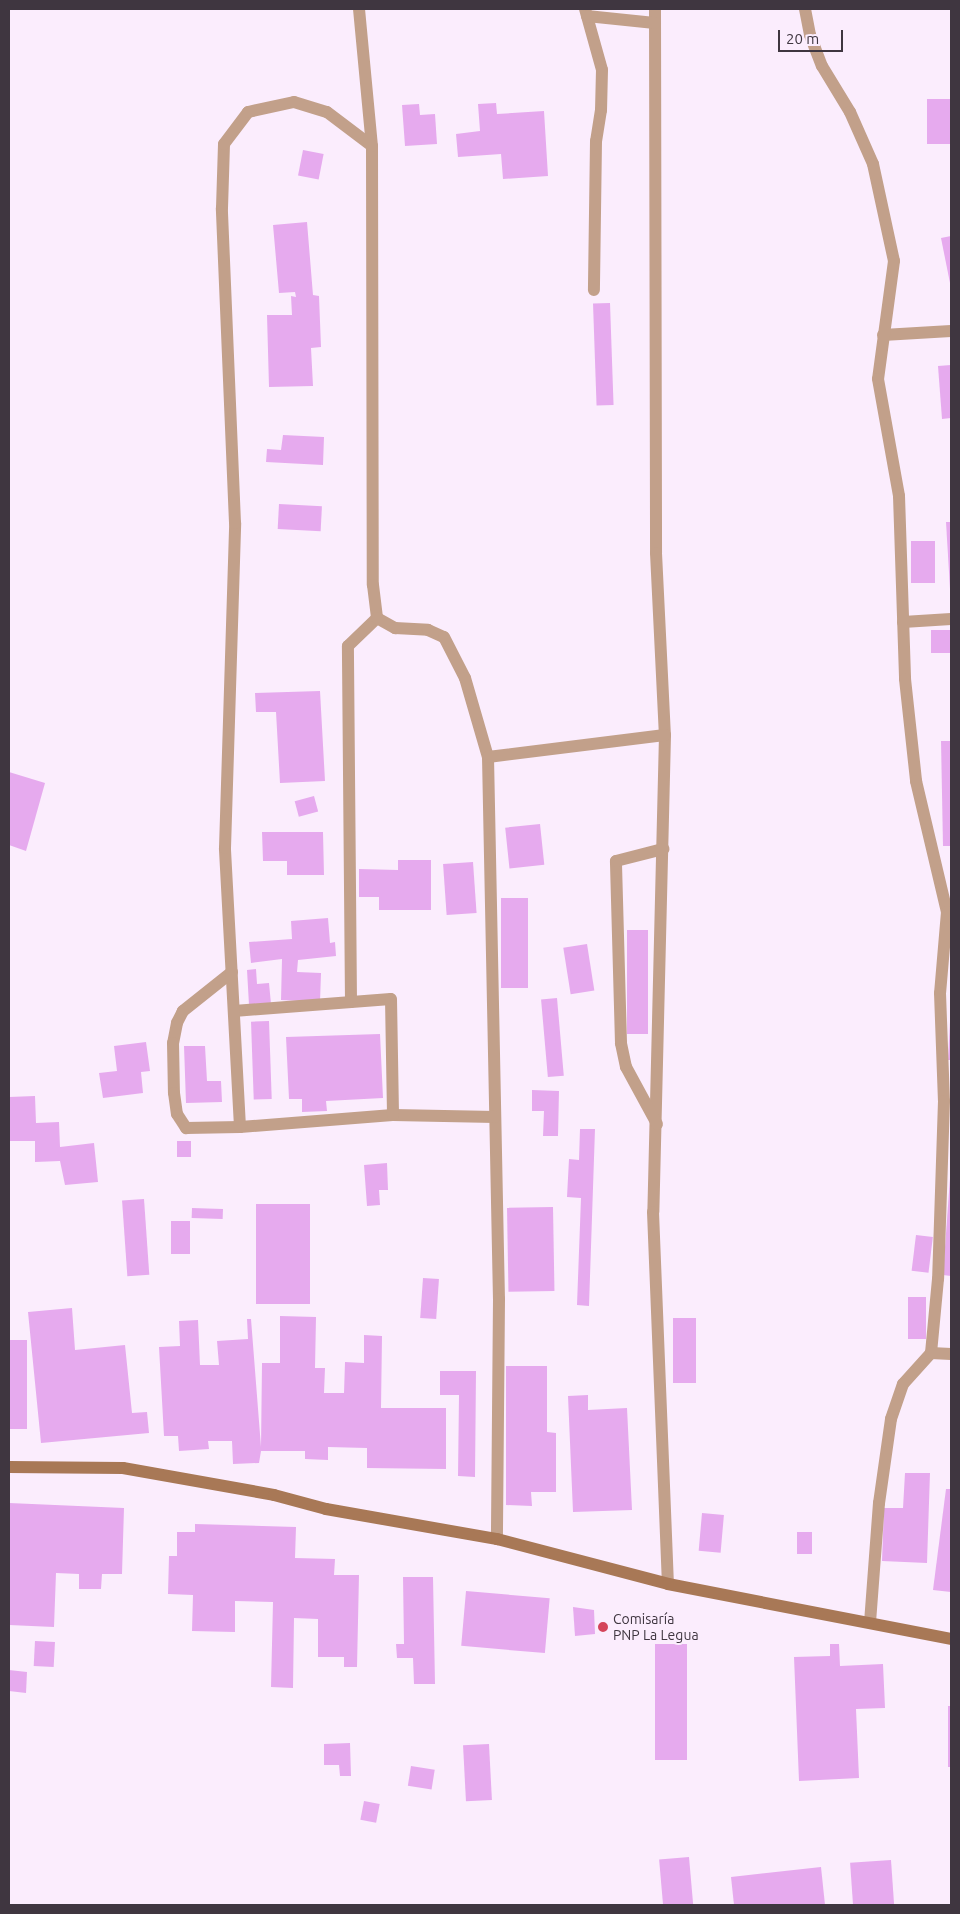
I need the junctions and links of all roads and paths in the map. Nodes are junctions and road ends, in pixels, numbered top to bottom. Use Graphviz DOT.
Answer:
graph roads {
  1 [pos="359,9"];
  2 [pos="655,9"];
  3 [pos="805,9"];
  4 [pos="586,12"];
  5 [pos="655,23"];
  6 [pos="372,146"];
  7 [pos="594,290"];
  8 [pos="951,331"];
  9 [pos="883,335"];
  10 [pos="377,618"];
  11 [pos="951,619"];
  12 [pos="903,622"];
  13 [pos="665,735"];
  14 [pos="488,757"];
  15 [pos="663,848"];
  16 [pos="232,972"];
  17 [pos="351,1002"];
  18 [pos="234,1011"];
  19 [pos="947,1101"];
  20 [pos="393,1115"];
  21 [pos="495,1117"];
  22 [pos="657,1124"];
  23 [pos="240,1127"];
  24 [pos="931,1352"];
  25 [pos="951,1354"];
  26 [pos="9,1466"];
  27 [pos="497,1539"];
  28 [pos="668,1584"];
  29 [pos="870,1622"];
  30 [pos="951,1639"];
  1 -- 6 [label="street"];
  2 -- 5 [label="street"];
  3 -- 9 [label="street"];
  4 -- 5 [label="street"];
  4 -- 7 [label="street"];
  5 -- 13 [label="street"];
  6 -- 10 [label="street"];
  6 -- 16 [label="street"];
  8 -- 9 [label="street"];
  9 -- 12 [label="street"];
  10 -- 14 [label="street"];
  10 -- 17 [label="street"];
  11 -- 12 [label="street"];
  12 -- 19 [label="street"];
  13 -- 14 [label="street"];
  13 -- 15 [label="street"];
  14 -- 21 [label="street"];
  15 -- 22 [label="street"];
  15 -- 22 [label="street"];
  16 -- 18 [label="street"];
  16 -- 23 [label="street"];
  17 -- 18 [label="street"];
  17 -- 20 [label="street"];
  18 -- 23 [label="street"];
  19 -- 24 [label="street"];
  20 -- 21 [label="street"];
  20 -- 23 [label="street"];
  21 -- 27 [label="street"];
  22 -- 28 [label="street"];
  24 -- 25 [label="street"];
  24 -- 29 [label="street"];
  26 -- 27 [label="main road"];
  27 -- 28 [label="main road"];
  28 -- 29 [label="main road"];
  29 -- 30 [label="main road"];
}
